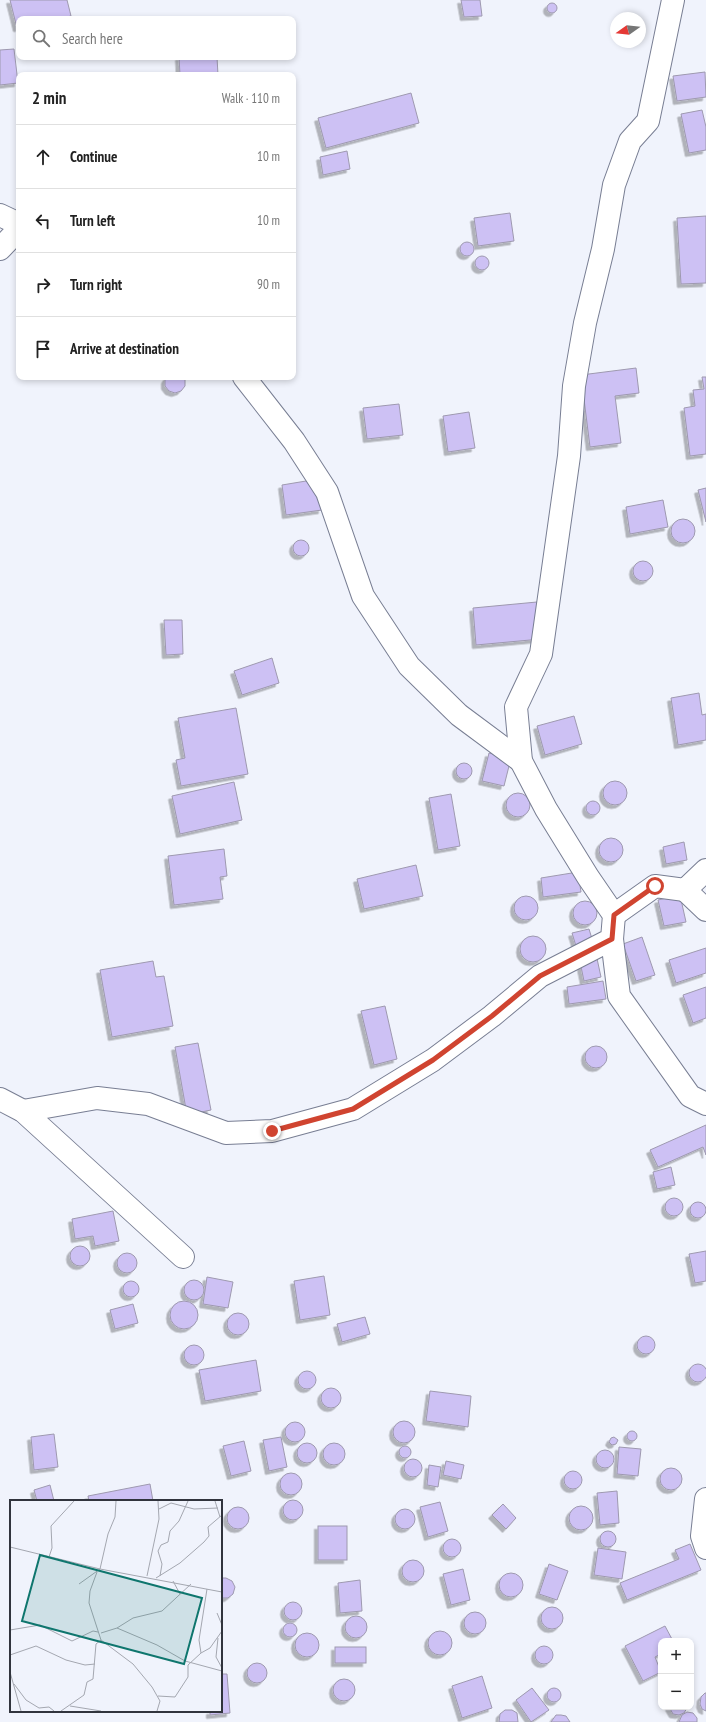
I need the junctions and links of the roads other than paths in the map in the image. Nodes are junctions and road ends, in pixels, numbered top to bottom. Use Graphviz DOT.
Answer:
graph roads {
  1 [pos="673,0"];
  2 [pos="0,215"];
  3 [pos="16,223"];
  4 [pos="16,232"];
  5 [pos="0,249"];
  6 [pos="246,380"];
  7 [pos="521,761"];
  8 [pos="706,870"];
  9 [pos="685,890"];
  10 [pos="706,910"];
  11 [pos="614,915"];
  12 [pos="612,939"];
  13 [pos="0,1099"];
  14 [pos="706,1104"];
  15 [pos="22,1111"];
  16 [pos="183,1257"];
  17 [pos="706,1499"];
  18 [pos="706,1548"];
  1 -- 7 [label="street"];
  2 -- 3 [label="street"];
  4 -- 5 [label="street"];
  6 -- 7 [label="street"];
  7 -- 11 [label="street"];
  8 -- 9 [label="street"];
  9 -- 10 [label="street"];
  9 -- 11 [label="street"];
  11 -- 12 [label="street"];
  12 -- 14 [label="street"];
  12 -- 15 [label="street"];
  13 -- 15 [label="street"];
  15 -- 16 [label="street"];
  17 -- 18 [label="street"];
}
